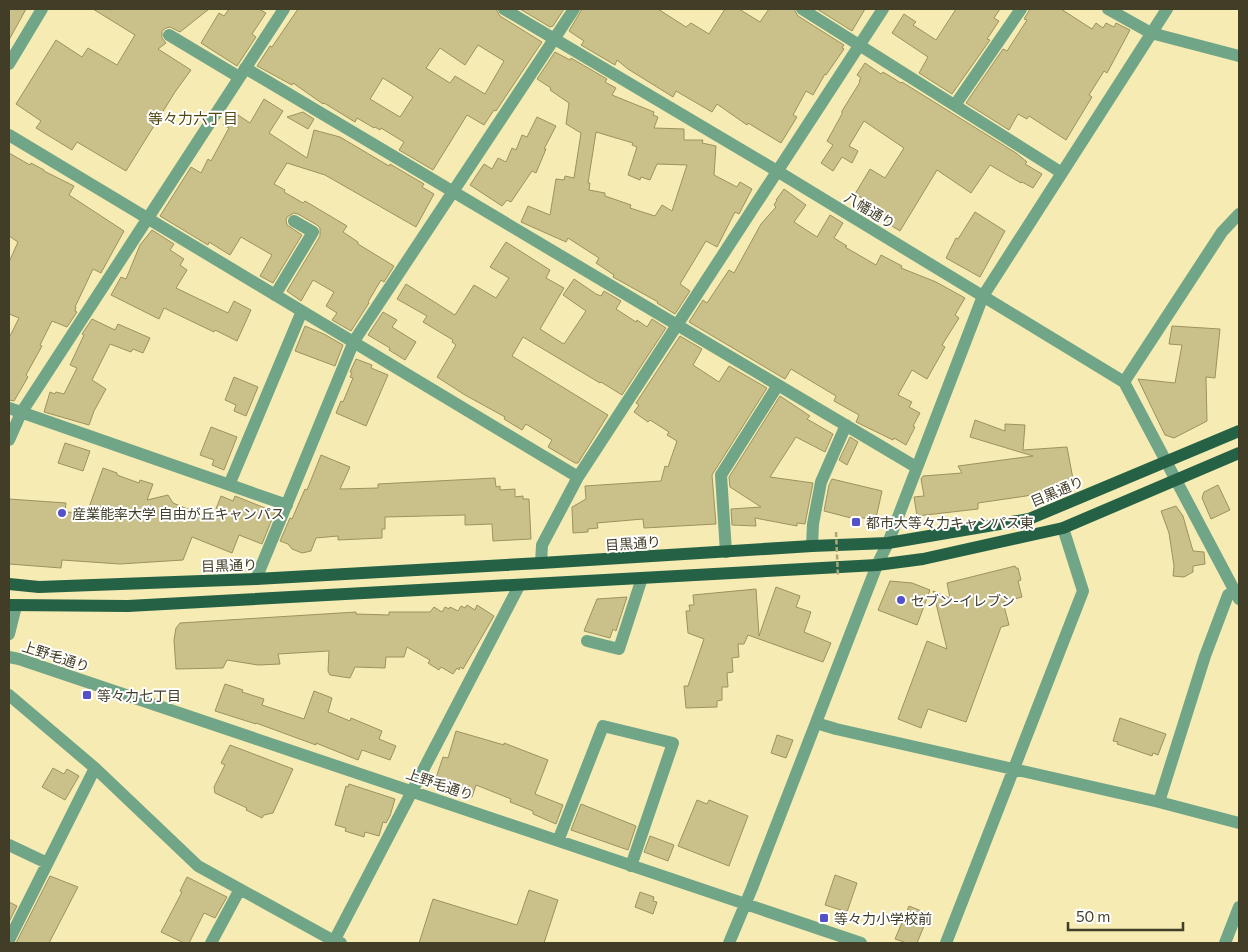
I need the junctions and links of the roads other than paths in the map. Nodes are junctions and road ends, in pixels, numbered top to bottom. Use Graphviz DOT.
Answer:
graph roads {
  1 [pos="42,9"];
  2 [pos="284,9"];
  3 [pos="504,9"];
  4 [pos="574,9"];
  5 [pos="802,9"];
  6 [pos="883,9"];
  7 [pos="1021,9"];
  8 [pos="1108,9"];
  9 [pos="1167,9"];
  10 [pos="1151,33"];
  11 [pos="169,35"];
  12 [pos="554,38"];
  13 [pos="859,45"];
  14 [pos="1239,56"];
  15 [pos="9,64"];
  16 [pos="242,73"];
  17 [pos="955,105"];
  18 [pos="9,135"];
  19 [pos="777,171"];
  20 [pos="1062,172"];
  21 [pos="454,192"];
  22 [pos="1239,214"];
  23 [pos="148,219"];
  24 [pos="294,221"];
  25 [pos="275,295"];
  26 [pos="982,296"];
  27 [pos="302,311"];
  28 [pos="677,325"];
  29 [pos="354,341"];
  30 [pos="1124,382"];
  31 [pos="778,384"];
  32 [pos="15,410"];
  33 [pos="846,425"];
  34 [pos="1239,431"];
  35 [pos="9,440"];
  36 [pos="1239,453"];
  37 [pos="1167,460"];
  38 [pos="916,467"];
  39 [pos="578,477"];
  40 [pos="1175,479"];
  41 [pos="229,485"];
  42 [pos="287,505"];
  43 [pos="1062,528"];
  44 [pos="888,543"];
  45 [pos="812,546"];
  46 [pos="726,552"];
  47 [pos="541,563"];
  48 [pos="877,565"];
  49 [pos="642,578"];
  50 [pos="256,579"];
  51 [pos="9,584"];
  52 [pos="519,586"];
  53 [pos="1237,595"];
  54 [pos="12,605"];
  55 [pos="9,634"];
  56 [pos="587,641"];
  57 [pos="9,657"];
  58 [pos="9,696"];
  59 [pos="816,723"];
  60 [pos="94,768"];
  61 [pos="1013,769"];
  62 [pos="412,790"];
  63 [pos="1159,802"];
  64 [pos="1239,823"];
  65 [pos="558,841"];
  66 [pos="9,844"];
  67 [pos="47,863"];
  68 [pos="632,866"];
  69 [pos="240,889"];
  70 [pos="745,905"];
  71 [pos="1239,907"];
  72 [pos="9,940"];
  73 [pos="336,942"];
  74 [pos="211,943"];
  75 [pos="729,943"];
  76 [pos="861,943"];
  77 [pos="946,943"];
  78 [pos="1225,943"];
  1 -- 15 [label="street"];
  2 -- 16 [label="street"];
  3 -- 12 [label="street, 八幡通り"];
  4 -- 12 [label="street"];
  5 -- 13 [label="street"];
  6 -- 13 [label="street"];
  7 -- 17 [label="street"];
  8 -- 10 [label="street"];
  9 -- 10 [label="street"];
  10 -- 14 [label="street"];
  10 -- 20 [label="street"];
  11 -- 16 [label="street"];
  12 -- 19 [label="street, 八幡通り"];
  12 -- 21 [label="street"];
  13 -- 17 [label="street"];
  13 -- 19 [label="street"];
  16 -- 21 [label="street"];
  16 -- 23 [label="street"];
  17 -- 20 [label="street"];
  18 -- 23 [label="street"];
  19 -- 26 [label="street, 八幡通り"];
  19 -- 28 [label="street"];
  20 -- 26 [label="street"];
  21 -- 28 [label="street"];
  21 -- 29 [label="street"];
  22 -- 30 [label="street"];
  23 -- 25 [label="street"];
  23 -- 32 [label="street"];
  24 -- 25 [label="street"];
  25 -- 27 [label="street"];
  26 -- 30 [label="street, 八幡通り"];
  26 -- 38 [label="street"];
  27 -- 29 [label="street"];
  27 -- 41 [label="street"];
  28 -- 31 [label="street"];
  28 -- 39 [label="street"];
  29 -- 39 [label="street"];
  29 -- 42 [label="street"];
  30 -- 37 [label="street, 八幡通り"];
  31 -- 33 [label="street"];
  31 -- 46 [label="street"];
  32 -- 35 [label="street"];
  32 -- 41 [label="street"];
  33 -- 38 [label="street"];
  33 -- 45 [label="street"];
  34 -- 37 [label="main road, 目黒通り"];
  36 -- 40 [label="main road"];
  37 -- 40 [label="street, 八幡通り"];
  37 -- 44 [label="main road, 目黒通り"];
  38 -- 44 [label="street"];
  39 -- 47 [label="street"];
  40 -- 43 [label="main road"];
  40 -- 53 [label="street, 八幡通り"];
  41 -- 42 [label="street"];
  42 -- 50 [label="street"];
  43 -- 48 [label="main road"];
  43 -- 61 [label="street"];
  44 -- 45 [label="main road, 目黒通り"];
  44 -- 48 [label="street"];
  45 -- 46 [label="main road, 目黒通り"];
  46 -- 47 [label="main road, 目黒通り"];
  47 -- 50 [label="main road, 目黒通り"];
  48 -- 49 [label="main road"];
  48 -- 59 [label="street"];
  49 -- 52 [label="main road"];
  49 -- 56 [label="street"];
  50 -- 51 [label="main road, 目黒通り"];
  52 -- 54 [label="main road"];
  52 -- 62 [label="street"];
  53 -- 63 [label="street"];
  54 -- 55 [label="street"];
  57 -- 62 [label="street, 上野毛通り"];
  58 -- 60 [label="street"];
  59 -- 61 [label="street"];
  59 -- 70 [label="street"];
  60 -- 67 [label="street"];
  60 -- 69 [label="street"];
  61 -- 63 [label="street"];
  61 -- 77 [label="street"];
  62 -- 65 [label="street, 上野毛通り"];
  62 -- 73 [label="street"];
  63 -- 64 [label="street"];
  65 -- 68 [label="street, 上野毛通り"];
  65 -- 68 [label="street"];
  66 -- 67 [label="street"];
  67 -- 72 [label="street"];
  68 -- 70 [label="street, 上野毛通り"];
  69 -- 73 [label="street"];
  69 -- 74 [label="street"];
  70 -- 75 [label="street"];
  70 -- 76 [label="street, 上野毛通り"];
  71 -- 78 [label="street"];
}
